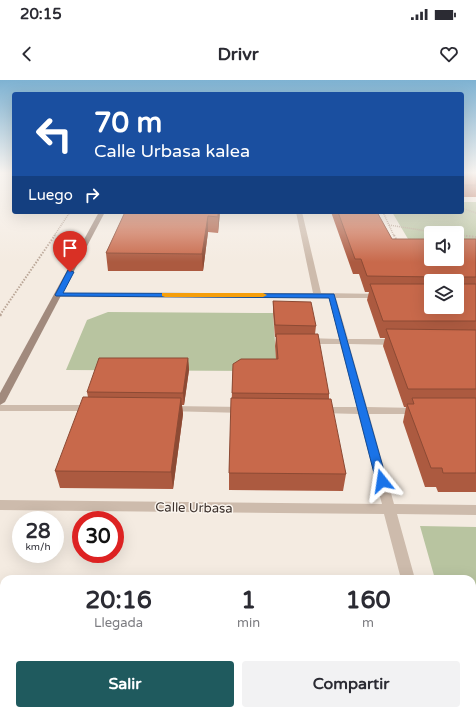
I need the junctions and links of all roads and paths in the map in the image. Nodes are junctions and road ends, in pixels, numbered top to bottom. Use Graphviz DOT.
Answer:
graph roads {
  1 [pos="464,209"];
  2 [pos="476,213"];
  3 [pos="69,214"];
  4 [pos="101,214"];
  5 [pos="299,214"];
  6 [pos="384,214"];
  7 [pos="389,224"];
  8 [pos="424,230"];
  9 [pos="464,236"];
  10 [pos="476,237"];
  11 [pos="397,242"];
  12 [pos="58,295"];
  13 [pos="317,296"];
  14 [pos="332,296"];
  15 [pos="393,296"];
  16 [pos="0,316"];
  17 [pos="298,341"];
  18 [pos="344,341"];
  19 [pos="406,342"];
  20 [pos="0,402"];
  21 [pos="0,408"];
  22 [pos="105,408"];
  23 [pos="160,409"];
  24 [pos="253,410"];
  25 [pos="308,410"];
  26 [pos="363,411"];
  27 [pos="431,411"];
  28 [pos="0,505"];
  29 [pos="389,510"];
  30 [pos="476,510"];
  31 [pos="407,575"];
  1 -- 2 [label="path"];
  3 -- 16 [label="path"];
  4 -- 12 [label="street"];
  5 -- 13 [label="street"];
  6 -- 7 [label="path"];
  7 -- 8 [label="path"];
  7 -- 11 [label="path"];
  9 -- 10 [label="path"];
  12 -- 13 [label="street"];
  12 -- 20 [label="street"];
  13 -- 14 [label="street"];
  14 -- 15 [label="street"];
  14 -- 18 [label="street"];
  17 -- 18 [label="street"];
  18 -- 19 [label="street"];
  18 -- 26 [label="street"];
  21 -- 22 [label="street"];
  23 -- 24 [label="street"];
  25 -- 26 [label="street"];
  26 -- 27 [label="street"];
  26 -- 29 [label="street"];
  28 -- 29 [label="street, Calle Urbasa"];
  29 -- 30 [label="street, Calle Urbasa"];
  29 -- 31 [label="street"];
}
